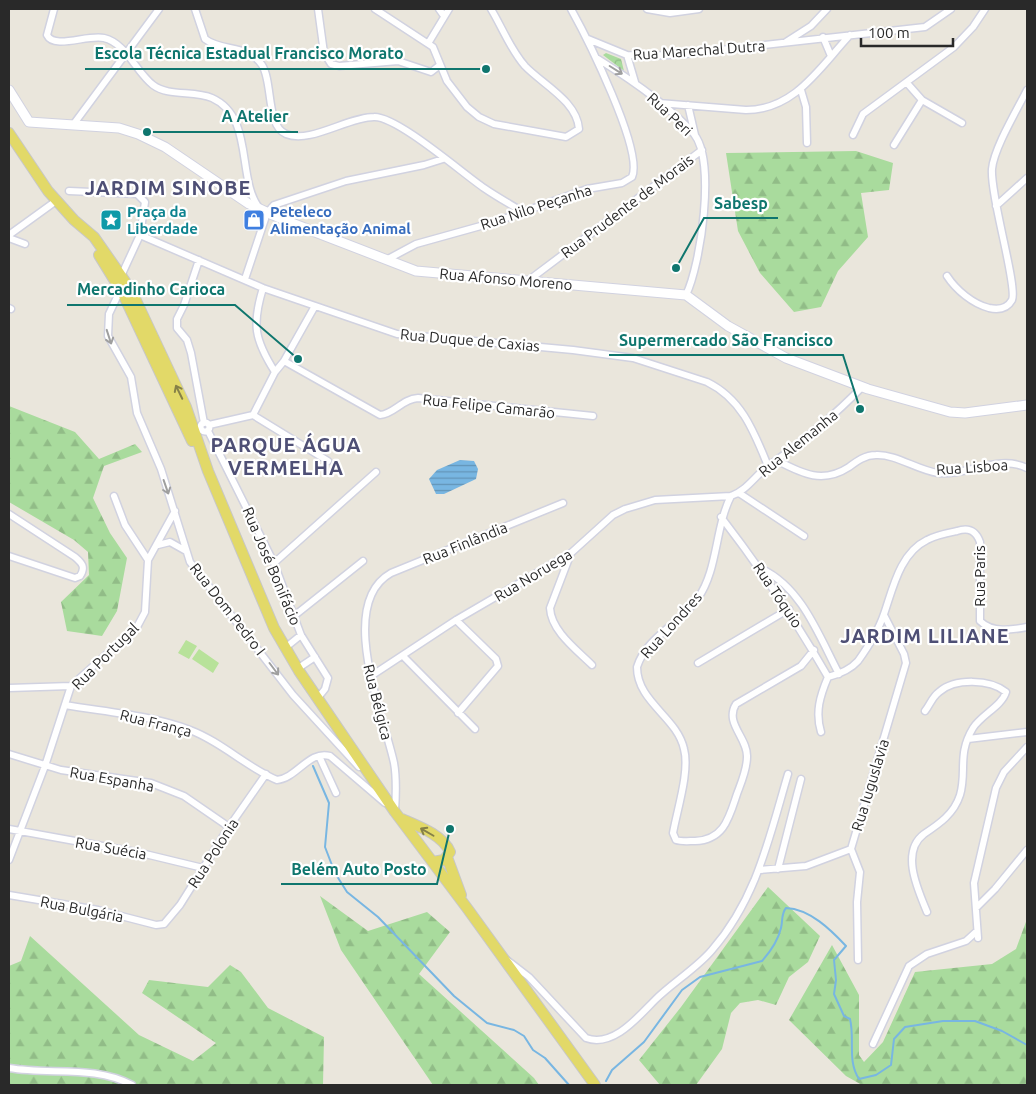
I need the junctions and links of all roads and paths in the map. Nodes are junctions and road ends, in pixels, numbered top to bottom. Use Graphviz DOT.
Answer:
graph roads {
  1 [pos="54,9"];
  2 [pos="159,9"];
  3 [pos="196,9"];
  4 [pos="318,9"];
  5 [pos="374,9"];
  6 [pos="439,9"];
  7 [pos="491,9"];
  8 [pos="571,9"];
  9 [pos="647,9"];
  10 [pos="699,9"];
  11 [pos="827,9"];
  12 [pos="951,9"];
  13 [pos="985,9"];
  14 [pos="450,10"];
  15 [pos="444,16"];
  16 [pos="850,35"];
  17 [pos="823,37"];
  18 [pos="588,39"];
  19 [pos="429,42"];
  20 [pos="783,44"];
  21 [pos="126,54"];
  22 [pos="627,55"];
  23 [pos="831,56"];
  24 [pos="598,59"];
  25 [pos="440,65"];
  26 [pos="635,82"];
  27 [pos="907,83"];
  28 [pos="9,90"];
  29 [pos="801,90"];
  30 [pos="1027,90"];
  31 [pos="1027,99"];
  32 [pos="922,100"];
  33 [pos="659,103"];
  34 [pos="688,106"];
  35 [pos="1019,107"];
  36 [pos="962,123"];
  37 [pos="73,125"];
  38 [pos="9,133"];
  39 [pos="694,135"];
  40 [pos="852,135"];
  41 [pos="807,143"];
  42 [pos="894,145"];
  43 [pos="702,150"];
  44 [pos="443,159"];
  45 [pos="1027,178"];
  46 [pos="69,191"];
  47 [pos="56,201"];
  48 [pos="996,206"];
  49 [pos="264,211"];
  50 [pos="523,212"];
  51 [pos="74,220"];
  52 [pos="140,235"];
  53 [pos="9,236"];
  54 [pos="25,244"];
  55 [pos="388,259"];
  56 [pos="199,260"];
  57 [pos="122,274"];
  58 [pos="947,276"];
  59 [pos="245,279"];
  60 [pos="529,280"];
  61 [pos="263,288"];
  62 [pos="123,294"];
  63 [pos="686,295"];
  64 [pos="316,306"];
  65 [pos="144,318"];
  66 [pos="284,361"];
  67 [pos="275,372"];
  68 [pos="862,387"];
  69 [pos="1027,405"];
  70 [pos="253,415"];
  71 [pos="592,416"];
  72 [pos="199,427"];
  73 [pos="328,461"];
  74 [pos="778,461"];
  75 [pos="768,466"];
  76 [pos="1027,468"];
  77 [pos="376,472"];
  78 [pos="739,493"];
  79 [pos="114,496"];
  80 [pos="732,496"];
  81 [pos="563,503"];
  82 [pos="175,511"];
  83 [pos="9,514"];
  84 [pos="721,518"];
  85 [pos="804,536"];
  86 [pos="158,545"];
  87 [pos="186,551"];
  88 [pos="571,553"];
  89 [pos="9,556"];
  90 [pos="148,560"];
  91 [pos="363,561"];
  92 [pos="274,563"];
  93 [pos="761,568"];
  94 [pos="372,591"];
  95 [pos="789,609"];
  96 [pos="884,615"];
  97 [pos="294,616"];
  98 [pos="456,620"];
  99 [pos="1027,627"];
  100 [pos="301,635"];
  101 [pos="285,648"];
  102 [pos="814,650"];
  103 [pos="403,656"];
  104 [pos="315,657"];
  105 [pos="698,663"];
  106 [pos="592,666"];
  107 [pos="298,669"];
  108 [pos="839,674"];
  109 [pos="371,676"];
  110 [pos="828,677"];
  111 [pos="71,686"];
  112 [pos="9,688"];
  113 [pos="317,699"];
  114 [pos="65,705"];
  115 [pos="925,711"];
  116 [pos="458,713"];
  117 [pos="475,729"];
  118 [pos="821,732"];
  119 [pos="1027,732"];
  120 [pos="968,739"];
  121 [pos="1027,747"];
  122 [pos="9,754"];
  123 [pos="319,756"];
  124 [pos="45,766"];
  125 [pos="266,774"];
  126 [pos="788,774"];
  127 [pos="801,779"];
  128 [pos="377,786"];
  129 [pos="336,794"];
  130 [pos="397,815"];
  131 [pos="229,826"];
  132 [pos="9,829"];
  133 [pos="19,831"];
  134 [pos="851,849"];
  135 [pos="1027,850"];
  136 [pos="447,856"];
  137 [pos="9,860"];
  138 [pos="433,862"];
  139 [pos="203,868"];
  140 [pos="778,869"];
  141 [pos="760,870"];
  142 [pos="9,895"];
  143 [pos="464,903"];
  144 [pos="976,908"];
  145 [pos="927,912"];
  146 [pos="156,925"];
  147 [pos="504,958"];
  148 [pos="858,960"];
  149 [pos="873,1044"];
  150 [pos="9,1068"];
  151 [pos="132,1085"];
  152 [pos="595,1085"];
  1 -- 21 [label="street"];
  2 -- 21 [label="street"];
  3 -- 44 [label="street"];
  4 -- 25 [label="street"];
  5 -- 19 [label="street"];
  6 -- 15 [label="street"];
  7 -- 25 [label="street"];
  8 -- 18 [label="street"];
  9 -- 10 [label="street"];
  11 -- 20 [label="street"];
  12 -- 16 [label="street, Rua Marechal Dutra"];
  13 -- 27 [label="street"];
  14 -- 15 [label="street"];
  15 -- 19 [label="street"];
  16 -- 17 [label="street, Rua Marechal Dutra"];
  16 -- 23 [label="street"];
  17 -- 20 [label="street, Rua Marechal Dutra"];
  17 -- 23 [label="street"];
  18 -- 22 [label="street, Rua Marechal Dutra"];
  18 -- 24 [label="street, Rua Nilo Peçanha"];
  19 -- 25 [label="street"];
  20 -- 22 [label="street, Rua Marechal Dutra"];
  21 -- 37 [label="street"];
  21 -- 49 [label="street"];
  22 -- 26 [label="street, Rua Peri"];
  23 -- 29 [label="street"];
  24 -- 26 [label="street, Rua Peri, one-way"];
  24 -- 50 [label="street, Rua Nilo Peçanha"];
  26 -- 33 [label="street, Rua Peri"];
  27 -- 32 [label="street"];
  27 -- 40 [label="street"];
  28 -- 37 [label="main road, Rua Afonso Moreno"];
  29 -- 34 [label="street"];
  29 -- 41 [label="street"];
  30 -- 35 [label="street"];
  31 -- 35 [label="street"];
  32 -- 36 [label="street"];
  32 -- 42 [label="street"];
  33 -- 34 [label="street"];
  33 -- 39 [label="street, Rua Peri"];
  34 -- 39 [label="street"];
  35 -- 48 [label="street"];
  37 -- 49 [label="main road, Rua Afonso Moreno"];
  38 -- 47 [label="main road"];
  39 -- 43 [label="street, Rua Peri"];
  43 -- 60 [label="street, Rua Prudente de Morais"];
  43 -- 63 [label="street"];
  44 -- 49 [label="street"];
  44 -- 50 [label="street"];
  45 -- 48 [label="street"];
  46 -- 52 [label="street"];
  47 -- 51 [label="main road"];
  47 -- 53 [label="street"];
  48 -- 58 [label="street"];
  49 -- 55 [label="main road, Rua Afonso Moreno"];
  49 -- 59 [label="street"];
  50 -- 55 [label="street, Rua Nilo Peçanha"];
  51 -- 57 [label="main road"];
  51 -- 62 [label="main road"];
  52 -- 56 [label="street, Rua Duque de Caxias"];
  52 -- 57 [label="street"];
  53 -- 54 [label="street"];
  55 -- 60 [label="main road, Rua Afonso Moreno"];
  56 -- 59 [label="street, Rua Duque de Caxias"];
  56 -- 72 [label="street, Rua José Bonifácio"];
  57 -- 65 [label="main road"];
  59 -- 61 [label="street, Rua Duque de Caxias"];
  60 -- 63 [label="main road, Rua Afonso Moreno"];
  61 -- 64 [label="street, Rua Duque de Caxias"];
  61 -- 67 [label="street"];
  62 -- 65 [label="main road"];
  62 -- 72 [label="main road"];
  62 -- 82 [label="street, Rua Dom Pedro I, one-way"];
  63 -- 68 [label="main road"];
  64 -- 66 [label="street"];
  64 -- 75 [label="street, Rua Duque de Caxias"];
  72 -- 65 [label="main road, one-way"];
  66 -- 67 [label="street"];
  66 -- 71 [label="street, Rua Felipe Camarão"];
  67 -- 70 [label="street"];
  68 -- 69 [label="main road"];
  68 -- 74 [label="street, Rua Alemanha"];
  70 -- 72 [label="street"];
  70 -- 73 [label="street"];
  72 -- 92 [label="street, Rua José Bonifácio"];
  72 -- 101 [label="main road"];
  74 -- 75 [label="street, Rua Alemanha"];
  74 -- 76 [label="street, Rua Lisboa"];
  75 -- 78 [label="street, Rua Alemanha"];
  77 -- 92 [label="street"];
  78 -- 80 [label="street, Rua Alemanha"];
  78 -- 85 [label="street"];
  79 -- 90 [label="street"];
  80 -- 84 [label="street, Rua Londres"];
  80 -- 88 [label="street, Rua Noruega"];
  81 -- 94 [label="street, Rua Finlândia"];
  82 -- 86 [label="street"];
  82 -- 87 [label="street, Rua Dom Pedro I"];
  83 -- 89 [label="street"];
  84 -- 93 [label="street, Rua Tóquio"];
  84 -- 102 [label="street, Rua Londres"];
  86 -- 87 [label="street"];
  86 -- 90 [label="street"];
  87 -- 128 [label="street, Rua Dom Pedro I, one-way"];
  88 -- 98 [label="street, Rua Noruega"];
  88 -- 106 [label="street"];
  90 -- 111 [label="street, Rua Portugal"];
  91 -- 97 [label="street"];
  92 -- 97 [label="street, Rua José Bonifácio"];
  93 -- 95 [label="street, Rua Tóquio"];
  93 -- 108 [label="street"];
  94 -- 109 [label="street, Rua Bélgica"];
  95 -- 102 [label="street, Rua Tóquio"];
  95 -- 105 [label="street"];
  96 -- 99 [label="street, Rua Paris"];
  96 -- 108 [label="street"];
  96 -- 134 [label="street, Rua Iuguslavia"];
  97 -- 100 [label="street, Rua José Bonifácio"];
  98 -- 103 [label="street, Rua Noruega"];
  98 -- 116 [label="street"];
  100 -- 101 [label="street"];
  100 -- 104 [label="street, Rua José Bonifácio"];
  101 -- 107 [label="main road"];
  102 -- 110 [label="street, Rua Tóquio"];
  103 -- 109 [label="street, Rua Noruega"];
  103 -- 116 [label="street"];
  104 -- 107 [label="street"];
  104 -- 113 [label="street, Rua José Bonifácio"];
  107 -- 113 [label="main road"];
  108 -- 110 [label="street"];
  109 -- 130 [label="street, Rua Bélgica"];
  110 -- 118 [label="street"];
  111 -- 112 [label="street"];
  111 -- 114 [label="street, Rua Portugal"];
  113 -- 128 [label="main road"];
  114 -- 124 [label="street, Rua Portugal"];
  114 -- 125 [label="street, Rua França"];
  115 -- 120 [label="street"];
  116 -- 117 [label="street"];
  119 -- 120 [label="street"];
  120 -- 145 [label="street"];
  121 -- 144 [label="street"];
  122 -- 124 [label="street, Rua Espanha"];
  123 -- 125 [label="street"];
  123 -- 129 [label="street"];
  123 -- 130 [label="street"];
  124 -- 131 [label="street, Rua Espanha"];
  124 -- 133 [label="street, Rua Portugal"];
  125 -- 131 [label="street, Rua Polonia"];
  126 -- 141 [label="street"];
  127 -- 140 [label="street"];
  128 -- 130 [label="main road"];
  136 -- 130 [label="main road, one-way"];
  130 -- 138 [label="main road"];
  131 -- 139 [label="street, Rua Polonia"];
  132 -- 133 [label="street, Rua Suécia"];
  133 -- 137 [label="street, Rua Portugal"];
  133 -- 139 [label="street, Rua Suécia"];
  134 -- 140 [label="street"];
  134 -- 148 [label="street, Rua Iuguslavia"];
  135 -- 144 [label="street"];
  136 -- 138 [label="main road"];
  136 -- 143 [label="main road"];
  138 -- 143 [label="main road"];
  139 -- 146 [label="street, Rua Polonia"];
  140 -- 141 [label="street"];
  141 -- 147 [label="street"];
  142 -- 146 [label="street, Rua Bulgária"];
  143 -- 147 [label="main road"];
  144 -- 149 [label="street"];
  147 -- 152 [label="main road"];
  150 -- 151 [label="street"];
}
